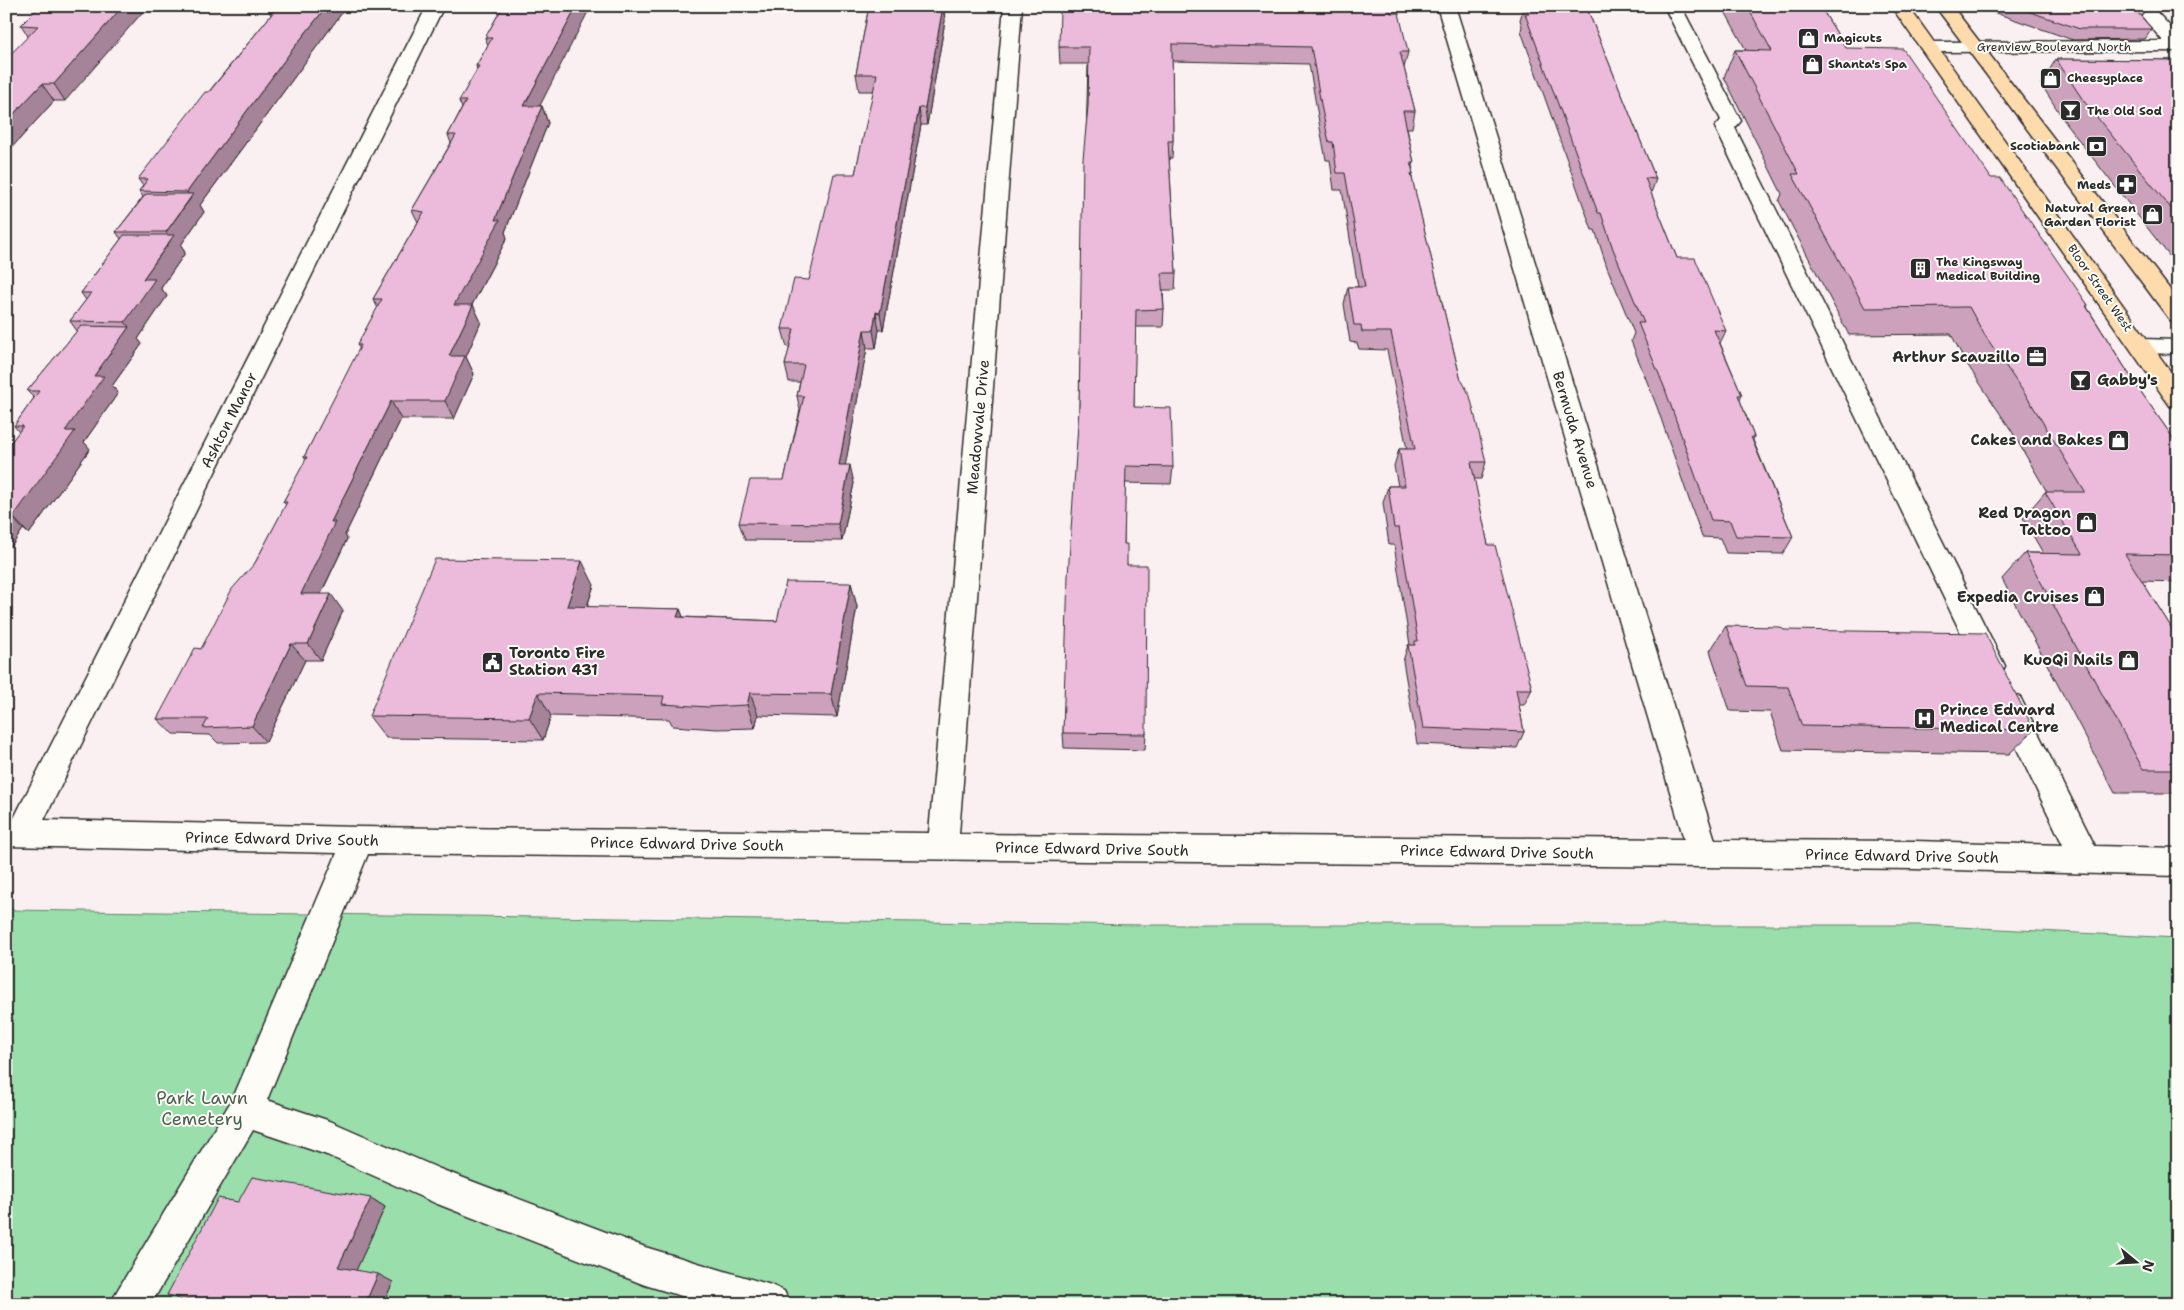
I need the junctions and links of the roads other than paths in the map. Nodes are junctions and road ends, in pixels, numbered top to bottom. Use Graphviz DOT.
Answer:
graph roads {
  1 [pos="436,6"];
  2 [pos="1013,6"];
  3 [pos="1446,6"];
  4 [pos="1672,6"];
  5 [pos="1899,6"];
  6 [pos="1943,6"];
  7 [pos="2141,6"];
  8 [pos="2178,46"];
  9 [pos="1929,47"];
  10 [pos="1975,48"];
  11 [pos="2178,315"];
  12 [pos="2141,346"];
  13 [pos="2178,347"];
  14 [pos="2178,400"];
  15 [pos="14,833"];
  16 [pos="358,840"];
  17 [pos="943,847"];
  18 [pos="1704,854"];
  19 [pos="2086,858"];
  20 [pos="2178,862"];
  21 [pos="245,1110"];
  22 [pos="130,1304"];
  23 [pos="771,1304"];
  1 -- 15 [label="street, Ashton Manor"];
  2 -- 17 [label="street, Meadowvale Drive"];
  3 -- 18 [label="street, Bermuda Avenue"];
  4 -- 19 [label="street"];
  5 -- 9 [label="main road, Bloor Street West"];
  6 -- 10 [label="main road"];
  7 -- 8 [label="street"];
  8 -- 10 [label="street, Grenview Boulevard North"];
  9 -- 10 [label="street, Grenview Boulevard North"];
  9 -- 12 [label="main road, Bloor Street West"];
  10 -- 11 [label="main road"];
  12 -- 13 [label="street"];
  12 -- 14 [label="main road, Bloor Street West"];
  15 -- 16 [label="street, Prince Edward Drive South"];
  16 -- 17 [label="street, Prince Edward Drive South"];
  16 -- 21 [label="street"];
  17 -- 18 [label="street, Prince Edward Drive South"];
  18 -- 19 [label="street, Prince Edward Drive South"];
  19 -- 20 [label="street, Prince Edward Drive South"];
  21 -- 22 [label="street"];
  21 -- 23 [label="street"];
}
